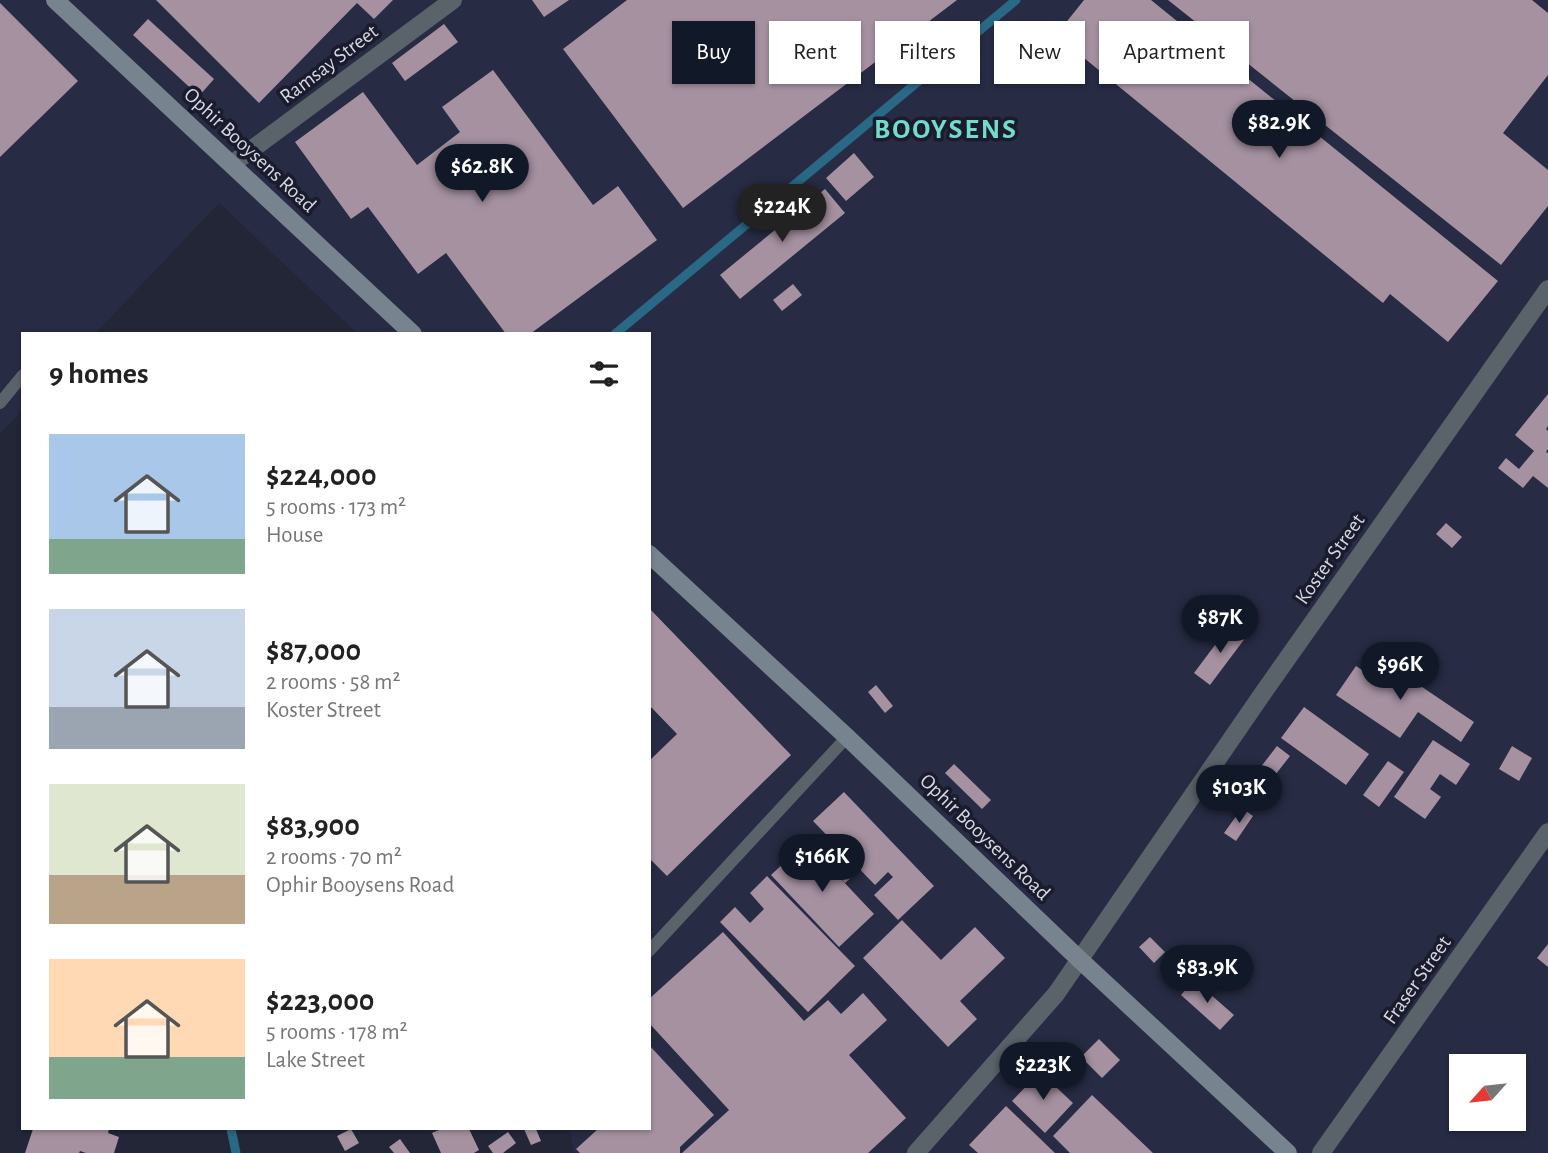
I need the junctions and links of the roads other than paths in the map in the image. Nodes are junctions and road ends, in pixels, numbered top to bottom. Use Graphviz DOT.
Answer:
graph roads {
  1 [pos="55,0"];
  2 [pos="453,0"];
  3 [pos="232,164"];
  4 [pos="1548,289"];
  5 [pos="411,332"];
  6 [pos="21,377"];
  7 [pos="0,403"];
  8 [pos="651,556"];
  9 [pos="847,737"];
  10 [pos="1548,832"];
  11 [pos="651,949"];
  12 [pos="1079,959"];
  13 [pos="916,1153"];
  14 [pos="1288,1153"];
  15 [pos="1321,1153"];
  1 -- 3 [label="main road, Ophir Booysens Road"];
  2 -- 3 [label="street, Ramsay Street"];
  3 -- 5 [label="main road, Ophir Booysens Road"];
  4 -- 12 [label="street, Koster Street"];
  6 -- 7 [label="lane"];
  8 -- 9 [label="main road, Ophir Booysens Road"];
  9 -- 11 [label="lane"];
  9 -- 12 [label="main road, Ophir Booysens Road"];
  10 -- 15 [label="street, Fraser Street"];
  12 -- 13 [label="street, Koster Street"];
  12 -- 14 [label="main road, Ophir Booysens Road"];
}
